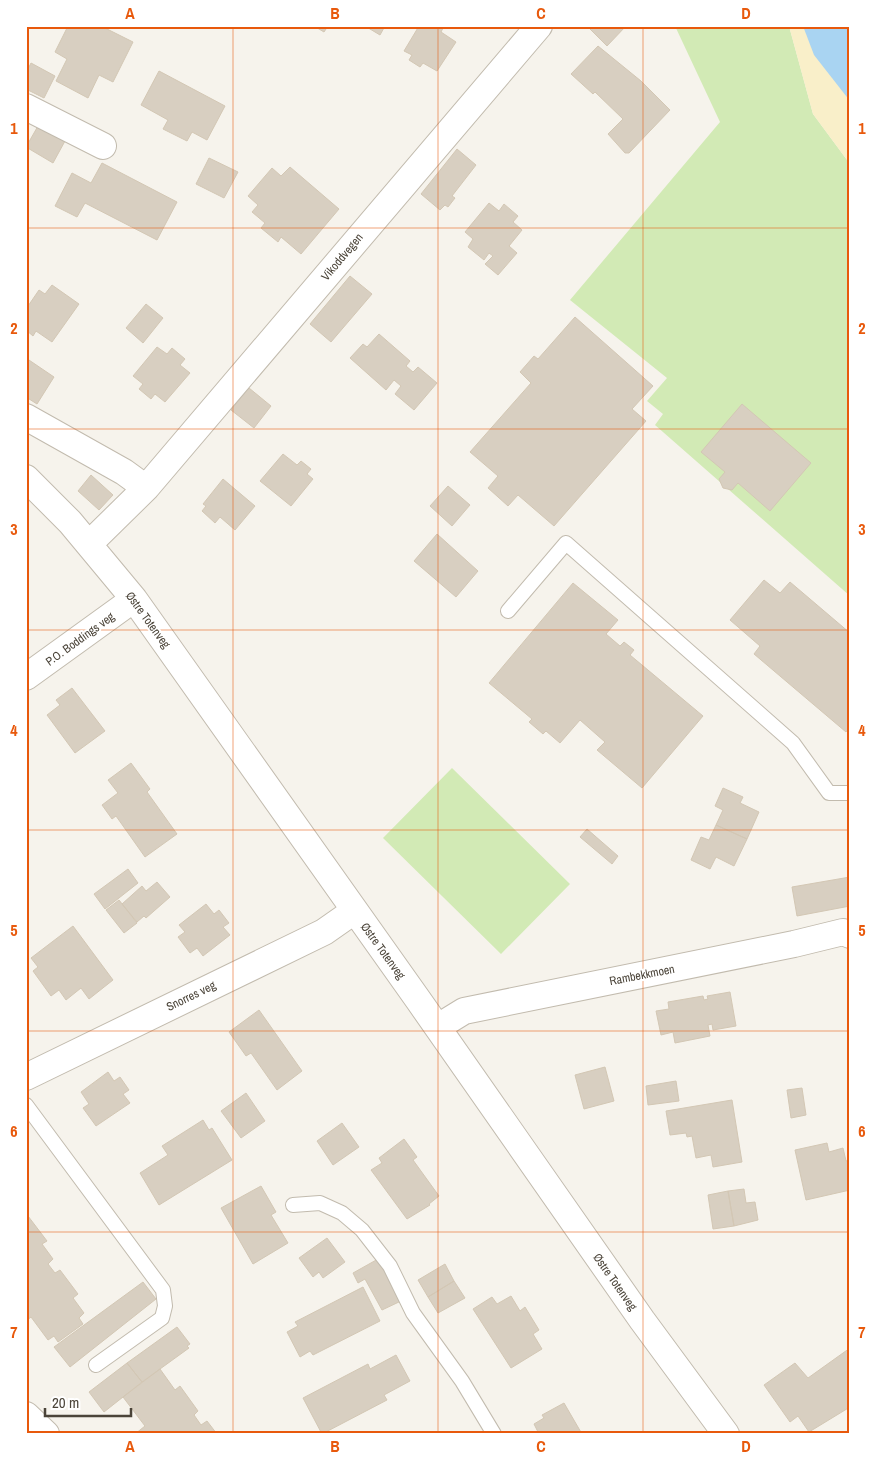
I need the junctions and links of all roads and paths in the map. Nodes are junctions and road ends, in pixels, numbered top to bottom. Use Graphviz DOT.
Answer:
graph roads {
  1 [pos="539,26"];
  2 [pos="26,107"];
  3 [pos="103,146"];
  4 [pos="26,417"];
  5 [pos="26,478"];
  6 [pos="146,488"];
  7 [pos="89,544"];
  8 [pos="134,599"];
  9 [pos="508,611"];
  10 [pos="26,678"];
  11 [pos="850,794"];
  12 [pos="354,911"];
  13 [pos="850,935"];
  14 [pos="438,1027"];
  15 [pos="26,1077"];
  16 [pos="26,1106"];
  17 [pos="293,1205"];
  18 [pos="96,1365"];
  19 [pos="26,1415"];
  20 [pos="46,1434"];
  21 [pos="494,1434"];
  22 [pos="726,1434"];
  1 -- 6 [label="street, Vikoddvegen"];
  2 -- 3 [label="street"];
  4 -- 6 [label="street"];
  5 -- 7 [label="street, Østre Totenveg"];
  6 -- 7 [label="street, Vikoddvegen"];
  7 -- 8 [label="street, Østre Totenveg"];
  8 -- 10 [label="street, P.O. Boddings veg"];
  8 -- 12 [label="street, Østre Totenveg"];
  9 -- 11 [label="lane"];
  12 -- 14 [label="street, Østre Totenveg"];
  12 -- 15 [label="street, Snorres veg"];
  13 -- 14 [label="street, Rambekkmoen"];
  14 -- 22 [label="street, Østre Totenveg"];
  16 -- 18 [label="lane"];
  17 -- 21 [label="lane"];
  19 -- 20 [label="street"];
}
